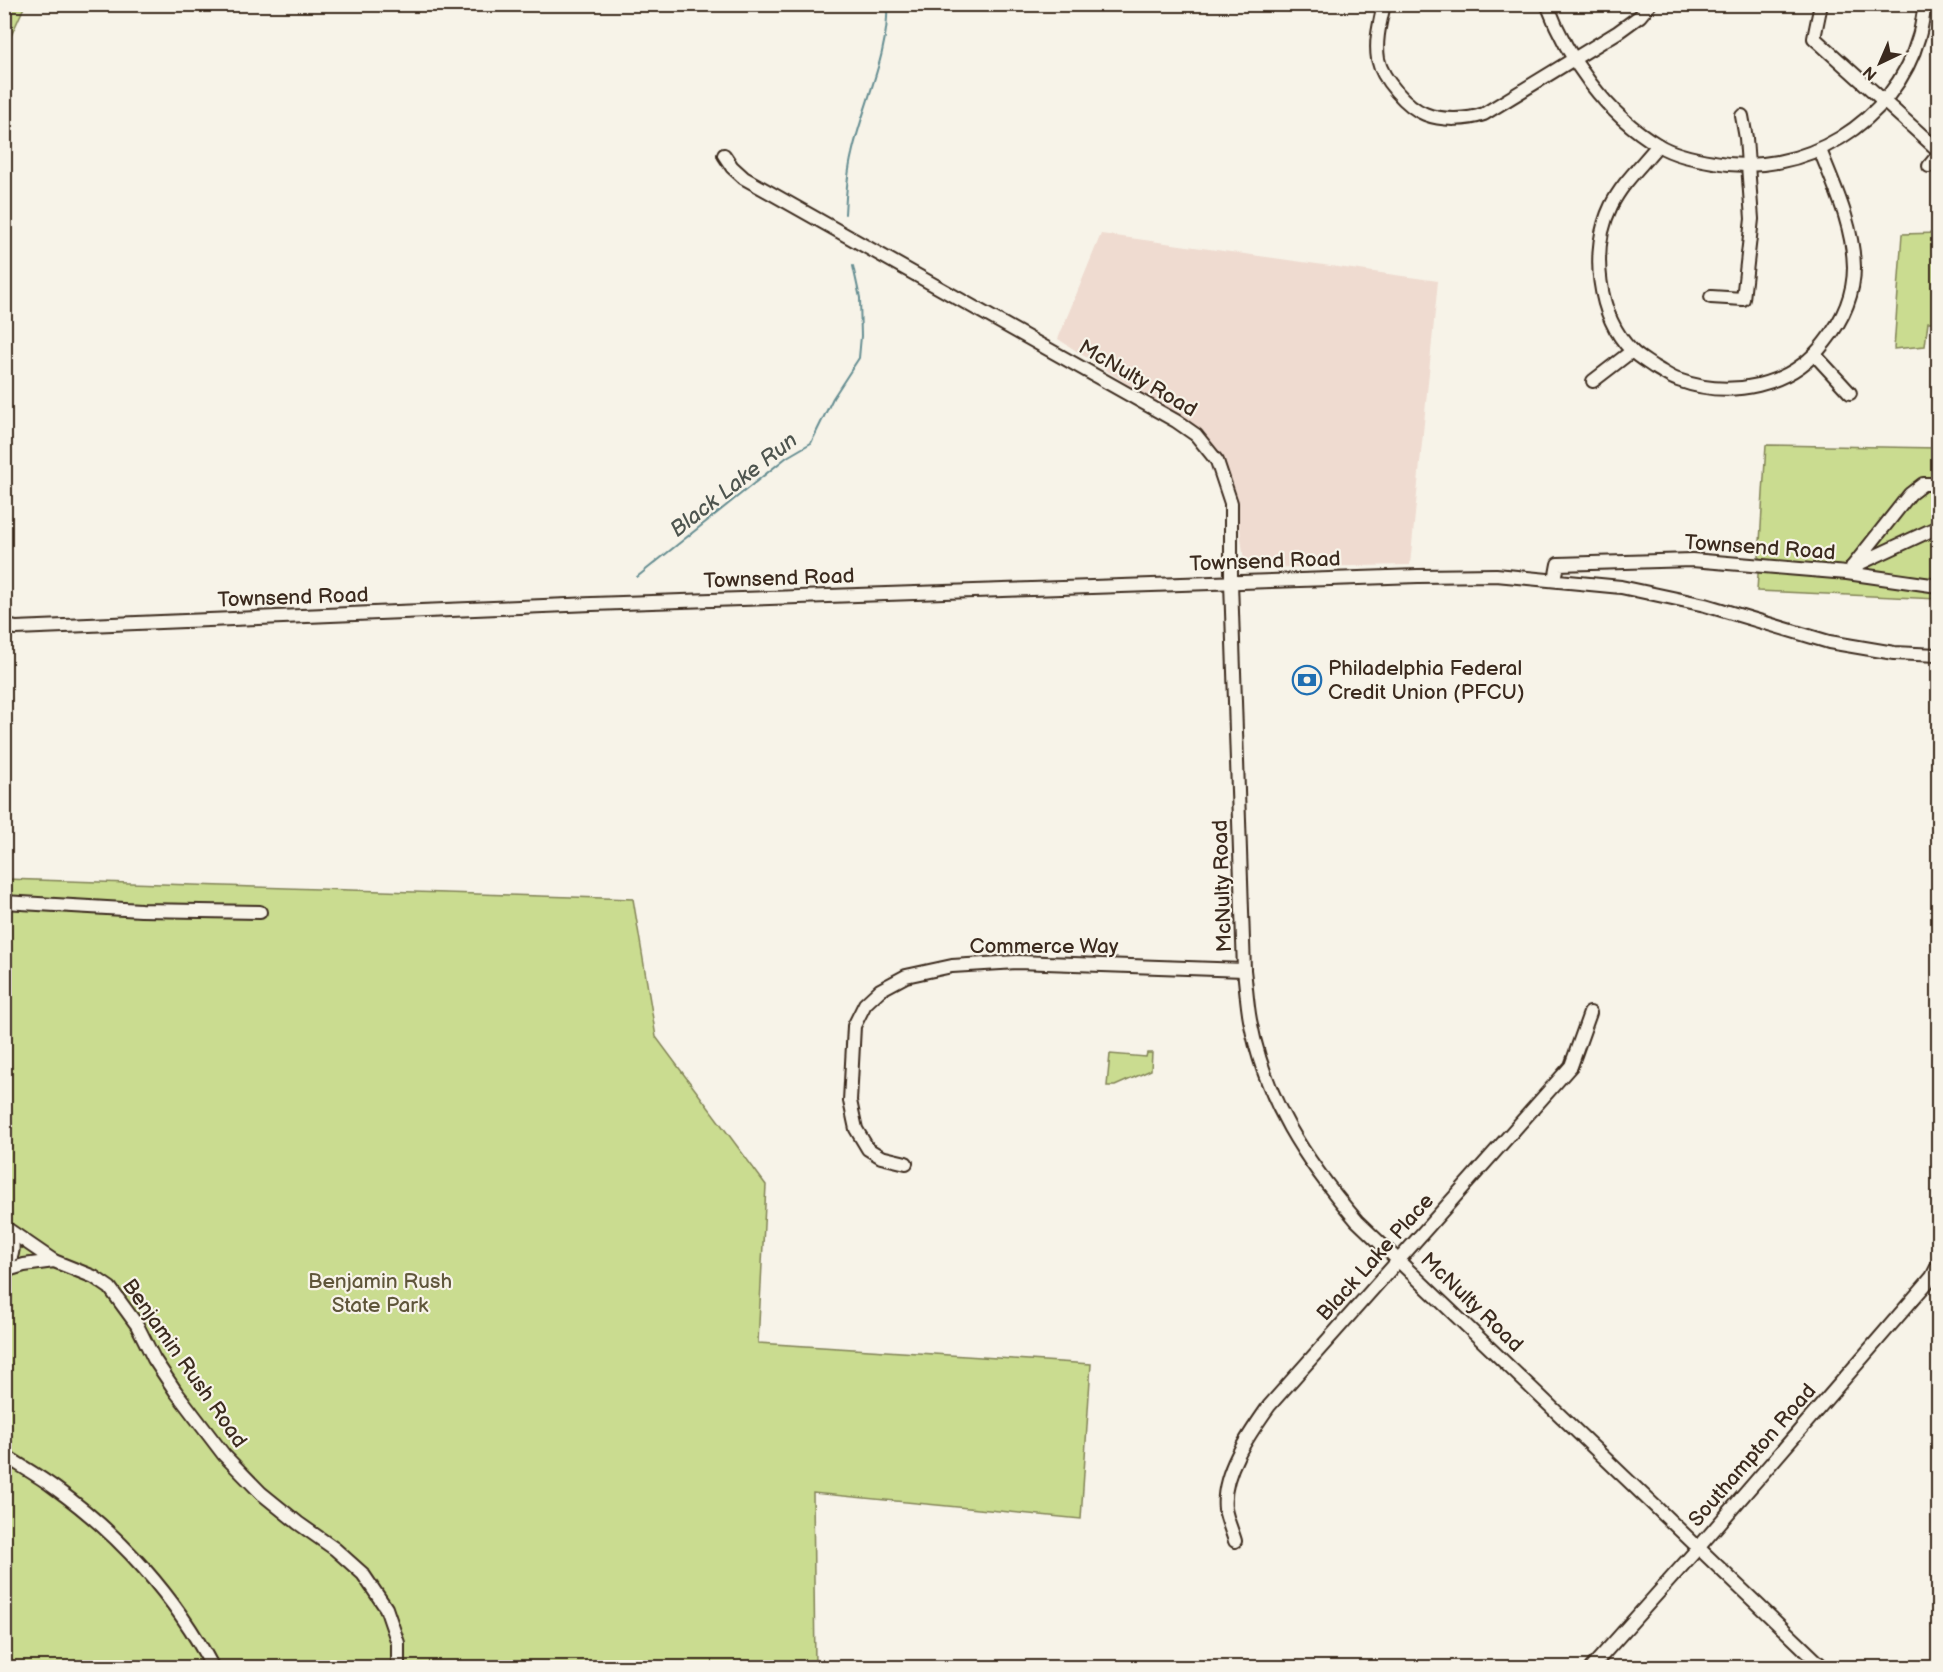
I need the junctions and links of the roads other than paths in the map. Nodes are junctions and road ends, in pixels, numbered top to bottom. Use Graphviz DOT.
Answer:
graph roads {
  1 [pos="1384,4"];
  2 [pos="1547,4"];
  3 [pos="1650,4"];
  4 [pos="1821,4"];
  5 [pos="1925,4"];
  6 [pos="1573,60"];
  7 [pos="1883,101"];
  8 [pos="1742,116"];
  9 [pos="1658,145"];
  10 [pos="1820,150"];
  11 [pos="1938,150"];
  12 [pos="724,155"];
  13 [pos="1938,155"];
  14 [pos="1748,166"];
  15 [pos="1929,166"];
  16 [pos="1711,297"];
  17 [pos="1632,351"];
  18 [pos="1815,355"];
  19 [pos="1593,381"];
  20 [pos="1850,393"];
  21 [pos="1938,484"];
  22 [pos="1938,527"];
  23 [pos="1850,569"];
  24 [pos="1555,580"];
  25 [pos="1231,582"];
  26 [pos="1938,586"];
  27 [pos="4,625"];
  28 [pos="1938,655"];
  29 [pos="4,902"];
  30 [pos="261,912"];
  31 [pos="1244,970"];
  32 [pos="1590,1013"];
  33 [pos="906,1163"];
  34 [pos="5,1227"];
  35 [pos="1400,1260"];
  36 [pos="54,1261"];
  37 [pos="1938,1265"];
  38 [pos="4,1270"];
  39 [pos="4,1455"];
  40 [pos="1235,1541"];
  41 [pos="1699,1546"];
  42 [pos="213,1668"];
  43 [pos="398,1668"];
  44 [pos="1591,1668"];
  45 [pos="1824,1668"];
  1 -- 6 [label="street"];
  2 -- 6 [label="street"];
  3 -- 6 [label="street"];
  4 -- 7 [label="street"];
  5 -- 7 [label="street"];
  6 -- 9 [label="street"];
  7 -- 10 [label="street"];
  7 -- 11 [label="street"];
  8 -- 14 [label="street"];
  9 -- 14 [label="street"];
  9 -- 17 [label="street"];
  10 -- 14 [label="street"];
  10 -- 18 [label="street"];
  12 -- 25 [label="street, McNulty Road"];
  13 -- 15 [label="street"];
  14 -- 16 [label="street"];
  17 -- 18 [label="street"];
  17 -- 19 [label="street"];
  18 -- 20 [label="street"];
  21 -- 23 [label="street"];
  22 -- 23 [label="street"];
  23 -- 24 [label="street, Townsend Road"];
  23 -- 26 [label="street, Townsend Road"];
  24 -- 25 [label="street, Townsend Road"];
  24 -- 28 [label="street, Townsend Road"];
  25 -- 27 [label="street, Townsend Road"];
  25 -- 31 [label="street, McNulty Road"];
  29 -- 30 [label="street"];
  31 -- 33 [label="street, Commerce Way"];
  31 -- 35 [label="street, McNulty Road"];
  32 -- 35 [label="street, Black Lake Place"];
  34 -- 36 [label="street, Benjamin Rush Road"];
  34 -- 38 [label="street, Benjamin Rush Road"];
  35 -- 40 [label="street, Black Lake Place"];
  35 -- 41 [label="street, McNulty Road"];
  36 -- 38 [label="street, Benjamin Rush Road"];
  36 -- 43 [label="street, Benjamin Rush Road"];
  37 -- 41 [label="street, Southampton Road"];
  39 -- 42 [label="street"];
  41 -- 44 [label="street, Southampton Road"];
  41 -- 45 [label="street, McNulty Road"];
}
